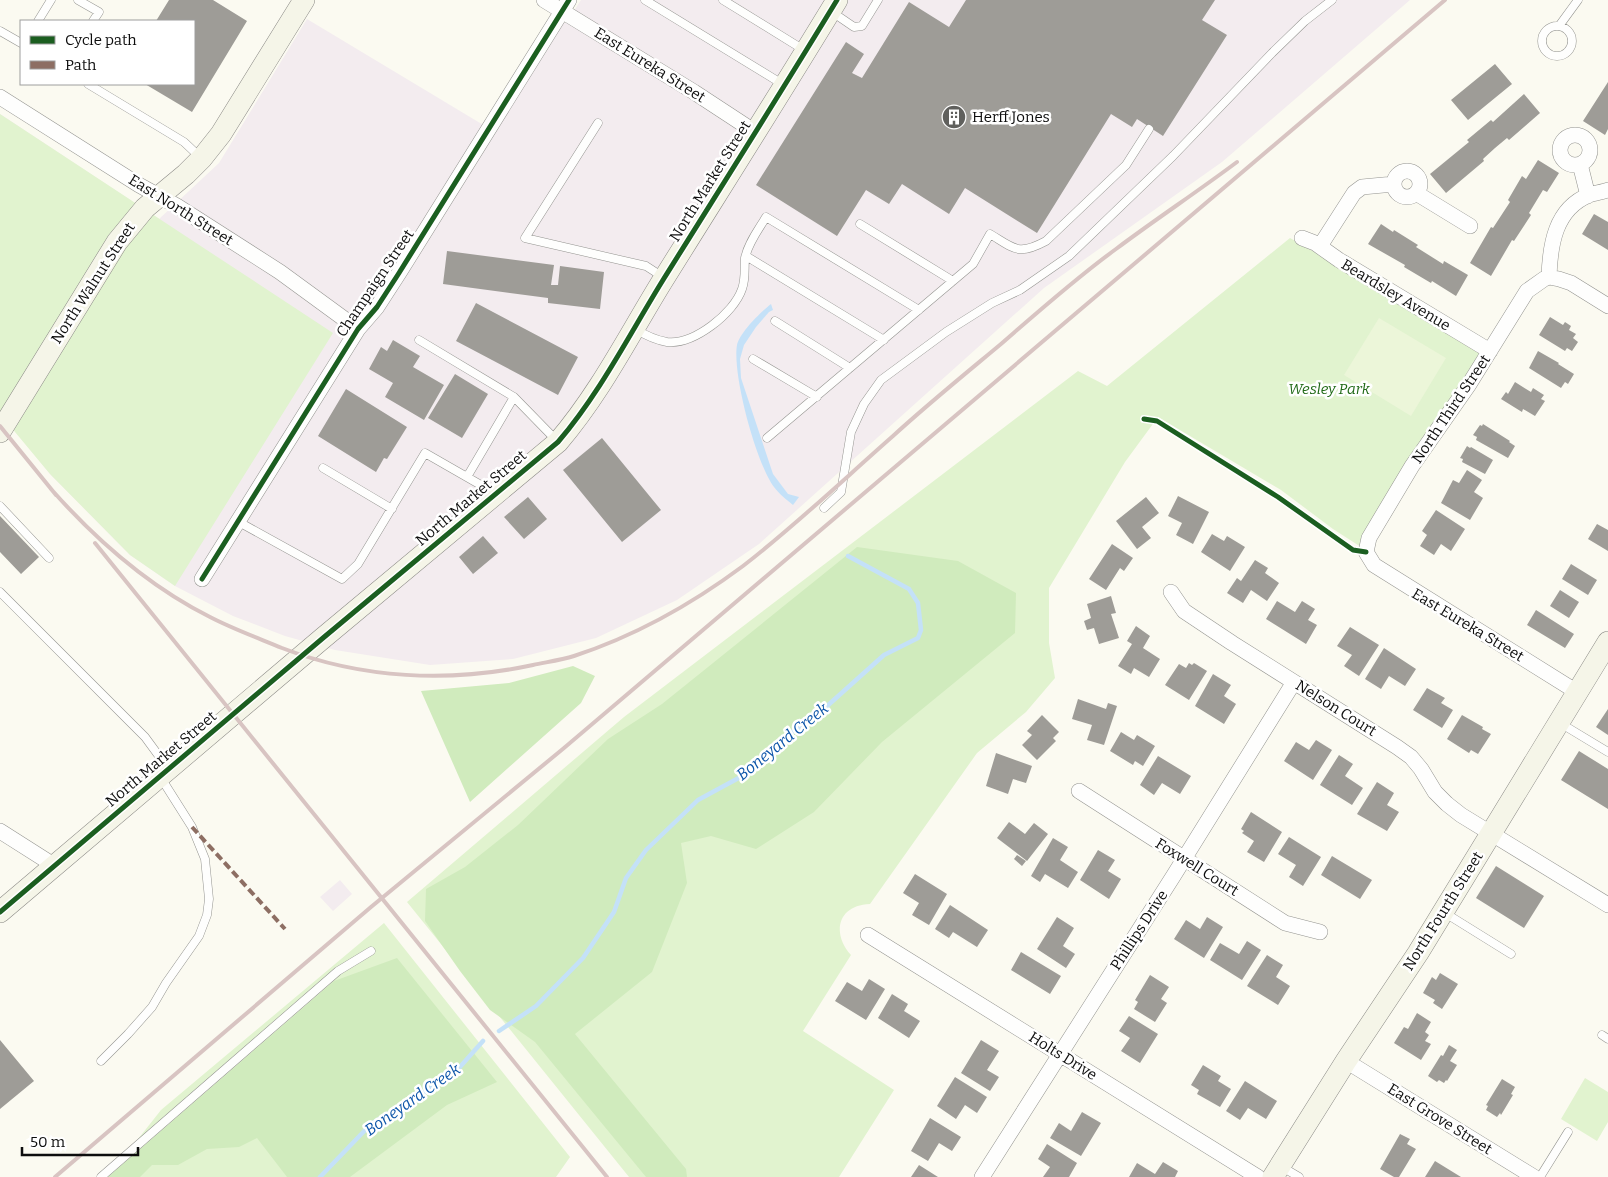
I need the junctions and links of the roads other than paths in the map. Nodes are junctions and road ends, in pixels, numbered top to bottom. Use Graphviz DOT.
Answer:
graph roads {
  1 [pos="51,0"];
  2 [pos="78,0"];
  3 [pos="304,0"];
  4 [pos="544,0"];
  5 [pos="645,0"];
  6 [pos="723,0"];
  7 [pos="878,0"];
  8 [pos="1332,0"];
  9 [pos="1578,0"];
  10 [pos="832,5"];
  11 [pos="565,6"];
  12 [pos="39,20"];
  13 [pos="94,20"];
  14 [pos="1559,26"];
  15 [pos="0,31"];
  16 [pos="20,42"];
  17 [pos="805,51"];
  18 [pos="90,85"];
  19 [pos="784,85"];
  20 [pos="0,97"];
  21 [pos="598,123"];
  22 [pos="1149,129"];
  23 [pos="754,132"];
  24 [pos="202,158"];
  25 [pos="1580,164"];
  26 [pos="1394,184"];
  27 [pos="1608,190"];
  28 [pos="1416,193"];
  29 [pos="158,195"];
  30 [pos="1588,196"];
  31 [pos="860,224"];
  32 [pos="1470,226"];
  33 [pos="1302,238"];
  34 [pos="1320,246"];
  35 [pos="746,256"];
  36 [pos="1549,277"];
  37 [pos="664,279"];
  38 [pos="952,281"];
  39 [pos="1608,306"];
  40 [pos="918,310"];
  41 [pos="775,321"];
  42 [pos="633,328"];
  43 [pos="358,329"];
  44 [pos="419,340"];
  45 [pos="884,340"];
  46 [pos="1490,351"];
  47 [pos="753,359"];
  48 [pos="850,368"];
  49 [pos="514,397"];
  50 [pos="817,397"];
  51 [pos="0,432"];
  52 [pos="767,438"];
  53 [pos="558,442"];
  54 [pos="323,468"];
  55 [pos="466,477"];
  56 [pos="496,494"];
  57 [pos="0,506"];
  58 [pos="824,508"];
  59 [pos="392,509"];
  60 [pos="237,521"];
  61 [pos="1366,552"];
  62 [pos="49,558"];
  63 [pos="202,579"];
  64 [pos="0,592"];
  65 [pos="1171,592"];
  66 [pos="1608,642"];
  67 [pos="1294,682"];
  68 [pos="1577,692"];
  69 [pos="1558,722"];
  70 [pos="1608,752"];
  71 [pos="164,772"];
  72 [pos="1079,791"];
  73 [pos="0,831"];
  74 [pos="1491,833"];
  75 [pos="1184,859"];
  76 [pos="55,866"];
  77 [pos="1608,905"];
  78 [pos="0,912"];
  79 [pos="1443,912"];
  80 [pos="1320,932"];
  81 [pos="868,935"];
  82 [pos="371,951"];
  83 [pos="1511,954"];
  84 [pos="1060,1054"];
  85 [pos="101,1061"];
  86 [pos="1346,1061"];
  87 [pos="1568,1132"];
  88 [pos="1277,1171"];
  89 [pos="101,1177"];
  90 [pos="982,1177"];
  91 [pos="1258,1177"];
  92 [pos="1299,1177"];
  93 [pos="1534,1177"];
  94 [pos="1540,1177"];
  1 -- 12 [label="lane"];
  2 -- 13 [label="lane"];
  3 -- 24 [label="street, North Walnut Street"];
  4 -- 11 [label="street, East Eureka Street"];
  5 -- 19 [label="lane"];
  6 -- 17 [label="lane"];
  7 -- 10 [label="lane"];
  8 -- 58 [label="lane"];
  9 -- 14 [label="lane"];
  10 -- 17 [label="street, North Market Street"];
  11 -- 23 [label="street, East Eureka Street"];
  11 -- 43 [label="street, Champaign Street"];
  14 -- 14 [label="lane"];
  15 -- 16 [label="lane"];
  17 -- 19 [label="street, North Market Street"];
  18 -- 24 [label="lane"];
  19 -- 23 [label="street, North Market Street"];
  20 -- 29 [label="street, East North Street"];
  21 -- 37 [label="lane"];
  22 -- 38 [label="lane"];
  23 -- 37 [label="street, North Market Street"];
  24 -- 29 [label="street, North Walnut Street"];
  25 -- 30 [label="street"];
  26 -- 28 [label="street"];
  26 -- 28 [label="street"];
  26 -- 34 [label="street"];
  27 -- 30 [label="street"];
  28 -- 32 [label="street"];
  29 -- 43 [label="street, East North Street"];
  29 -- 51 [label="street, North Walnut Street"];
  30 -- 36 [label="street"];
  31 -- 38 [label="lane"];
  33 -- 34 [label="street, Beardsley Avenue"];
  34 -- 46 [label="street, Beardsley Avenue"];
  35 -- 40 [label="lane"];
  35 -- 42 [label="lane"];
  35 -- 45 [label="lane"];
  36 -- 39 [label="street"];
  36 -- 46 [label="street, North Third Street"];
  37 -- 42 [label="street, North Market Street"];
  38 -- 40 [label="lane"];
  40 -- 45 [label="lane"];
  41 -- 48 [label="lane"];
  42 -- 53 [label="street, North Market Street"];
  43 -- 60 [label="street, Champaign Street"];
  44 -- 49 [label="lane"];
  45 -- 48 [label="lane"];
  46 -- 61 [label="street, North Third Street"];
  47 -- 50 [label="lane"];
  48 -- 50 [label="lane"];
  49 -- 53 [label="lane"];
  49 -- 55 [label="lane"];
  50 -- 52 [label="lane"];
  53 -- 56 [label="street, North Market Street"];
  54 -- 59 [label="lane"];
  55 -- 56 [label="lane"];
  55 -- 59 [label="lane"];
  56 -- 71 [label="street, North Market Street"];
  57 -- 62 [label="lane"];
  59 -- 60 [label="lane"];
  60 -- 63 [label="street, Champaign Street"];
  61 -- 68 [label="street, East Eureka Street"];
  64 -- 71 [label="lane"];
  65 -- 67 [label="street, Nelson Court"];
  66 -- 68 [label="street, North Fourth Street"];
  67 -- 74 [label="street, Nelson Court"];
  67 -- 75 [label="street, Phillips Drive"];
  68 -- 69 [label="street, North Fourth Street"];
  69 -- 70 [label="lane"];
  69 -- 74 [label="street, North Fourth Street"];
  71 -- 76 [label="street, North Market Street"];
  71 -- 85 [label="lane"];
  72 -- 75 [label="street, Foxwell Court"];
  73 -- 76 [label="street"];
  74 -- 77 [label="street, Nelson Court"];
  74 -- 79 [label="street, North Fourth Street"];
  75 -- 80 [label="street, Foxwell Court"];
  75 -- 84 [label="street, Phillips Drive"];
  76 -- 78 [label="street, North Market Street"];
  79 -- 83 [label="lane"];
  79 -- 86 [label="street, North Fourth Street"];
  81 -- 84 [label="street, Holts Drive"];
  82 -- 89 [label="lane"];
  84 -- 90 [label="street, Phillips Drive"];
  84 -- 91 [label="street, Holts Drive"];
  86 -- 88 [label="street, North Fourth Street"];
  86 -- 93 [label="street, East Grove Street"];
  87 -- 94 [label="lane"];
  88 -- 92 [label="lane"];
}
